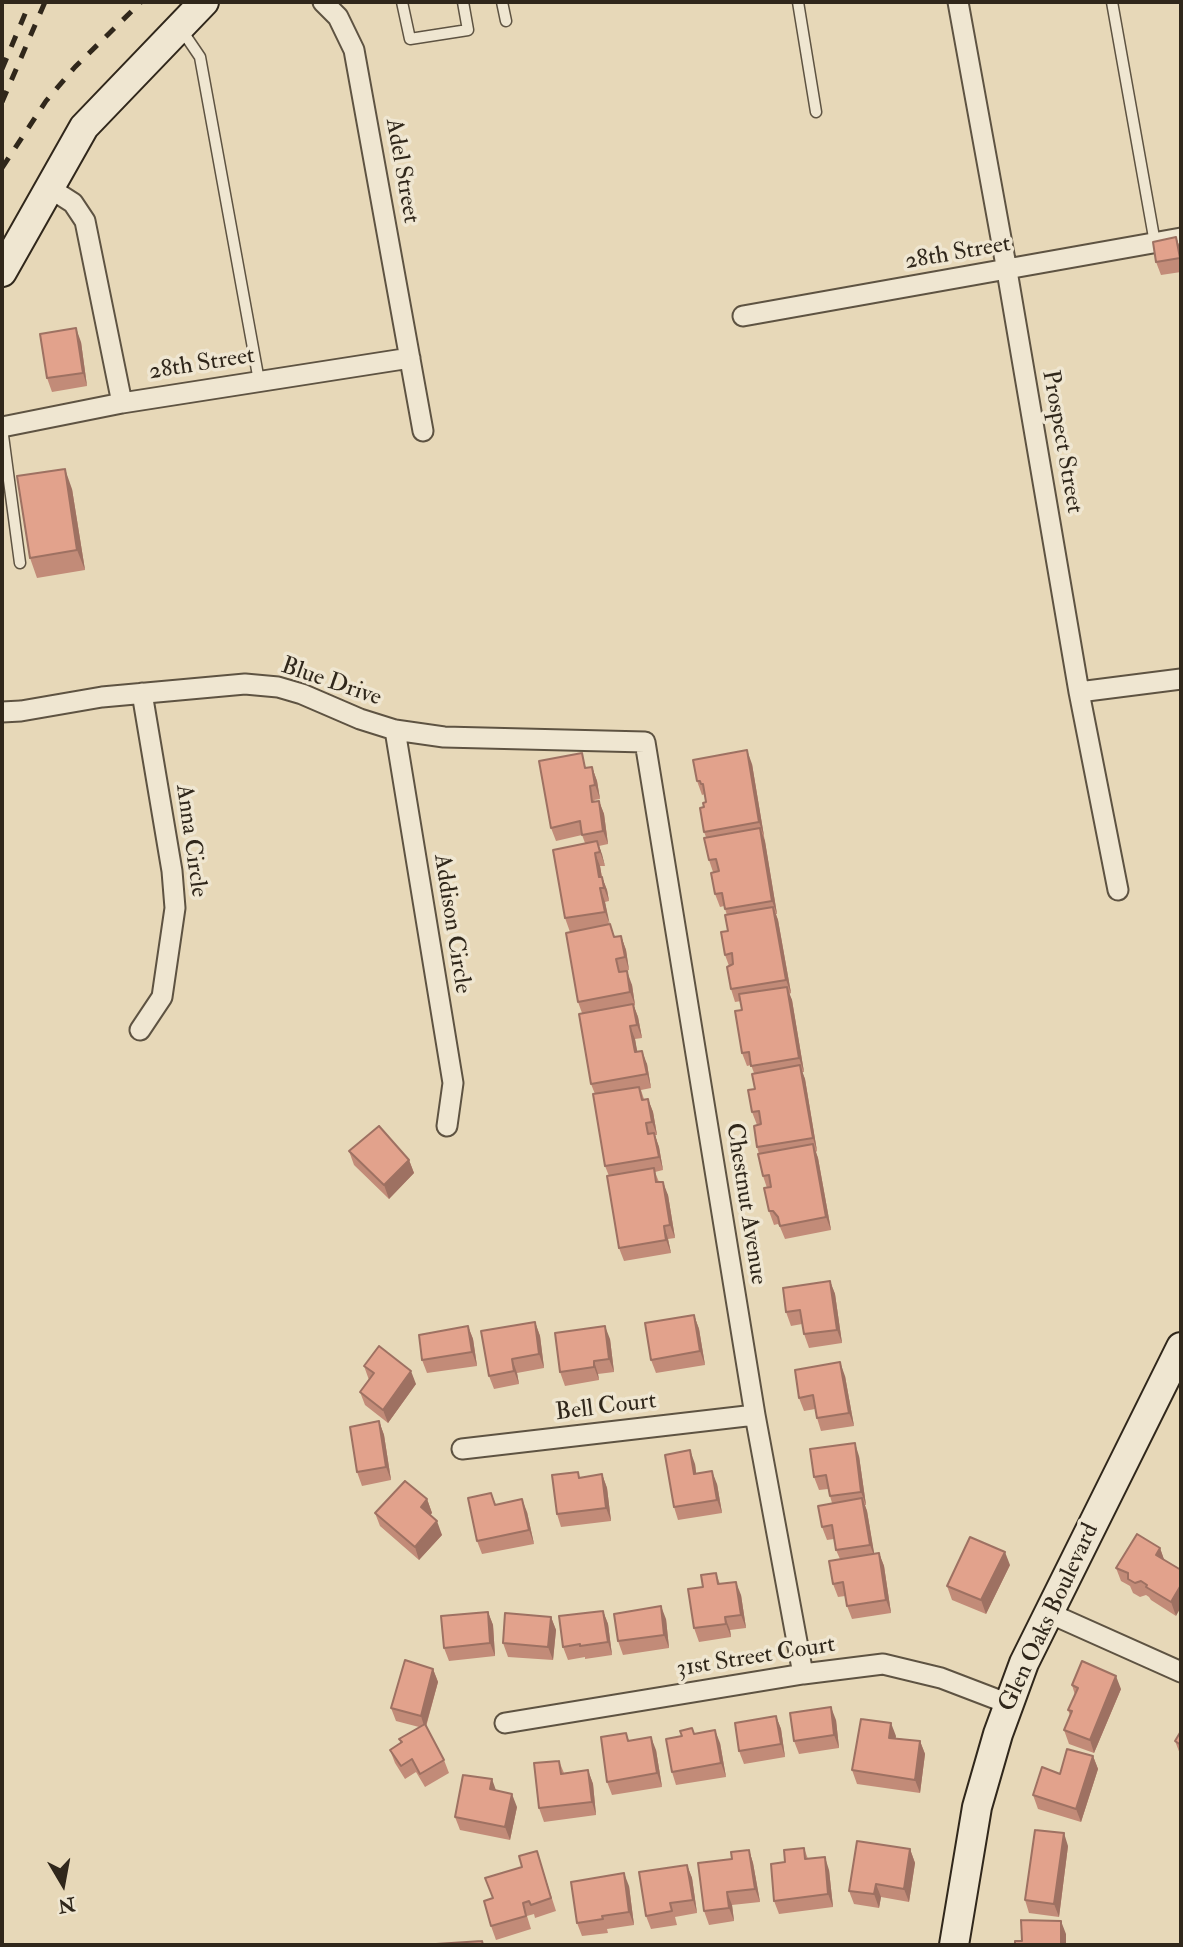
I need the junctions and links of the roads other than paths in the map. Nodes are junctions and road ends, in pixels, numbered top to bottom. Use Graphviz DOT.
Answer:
graph roads {
  1 [pos="204,2"];
  2 [pos="323,2"];
  3 [pos="402,2"];
  4 [pos="463,2"];
  5 [pos="502,2"];
  6 [pos="798,2"];
  7 [pos="958,2"];
  8 [pos="1112,2"];
  9 [pos="506,21"];
  10 [pos="179,27"];
  11 [pos="816,113"];
  12 [pos="48,187"];
  13 [pos="1181,239"];
  14 [pos="1155,243"];
  15 [pos="1007,271"];
  16 [pos="2,272"];
  17 [pos="743,316"];
  18 [pos="410,358"];
  19 [pos="258,381"];
  20 [pos="122,403"];
  21 [pos="2,428"];
  22 [pos="423,431"];
  23 [pos="20,563"];
  24 [pos="1181,679"];
  25 [pos="1079,692"];
  26 [pos="142,694"];
  27 [pos="2,712"];
  28 [pos="395,730"];
  29 [pos="645,742"];
  30 [pos="1118,890"];
  31 [pos="140,1030"];
  32 [pos="447,1126"];
  33 [pos="1181,1347"];
  34 [pos="755,1415"];
  35 [pos="463,1449"];
  36 [pos="1049,1613"];
  37 [pos="1181,1672"];
  38 [pos="803,1674"];
  39 [pos="1009,1704"];
  40 [pos="505,1723"];
  41 [pos="954,1945"];
  1 -- 10 [label="main road"];
  2 -- 18 [label="street, Adel Street"];
  3 -- 4 [label="lane"];
  5 -- 9 [label="lane"];
  6 -- 11 [label="lane"];
  7 -- 15 [label="street, Prospect Street"];
  8 -- 14 [label="lane"];
  10 -- 12 [label="main road"];
  10 -- 19 [label="lane"];
  12 -- 16 [label="main road"];
  12 -- 20 [label="street"];
  13 -- 14 [label="street, 28th Street"];
  14 -- 15 [label="street, 28th Street"];
  15 -- 17 [label="street, 28th Street"];
  15 -- 25 [label="street, Prospect Street"];
  18 -- 19 [label="street, 28th Street"];
  18 -- 22 [label="street, Adel Street"];
  19 -- 20 [label="street, 28th Street"];
  20 -- 21 [label="street, 28th Street"];
  21 -- 23 [label="lane"];
  24 -- 25 [label="street"];
  25 -- 30 [label="street, Prospect Street"];
  26 -- 27 [label="street, Blue Drive"];
  26 -- 28 [label="street, Blue Drive"];
  26 -- 31 [label="street, Anna Circle"];
  28 -- 29 [label="street, Blue Drive"];
  28 -- 32 [label="street, Addison Circle"];
  29 -- 34 [label="street, Chestnut Avenue"];
  33 -- 36 [label="main road, Glen Oaks Boulevard"];
  34 -- 35 [label="street, Bell Court"];
  34 -- 38 [label="street, Chestnut Avenue"];
  36 -- 37 [label="street"];
  36 -- 39 [label="main road, Glen Oaks Boulevard"];
  38 -- 39 [label="street, 31st Street Court"];
  38 -- 40 [label="street, 31st Street Court"];
  39 -- 41 [label="main road, Glen Oaks Boulevard"];
}
